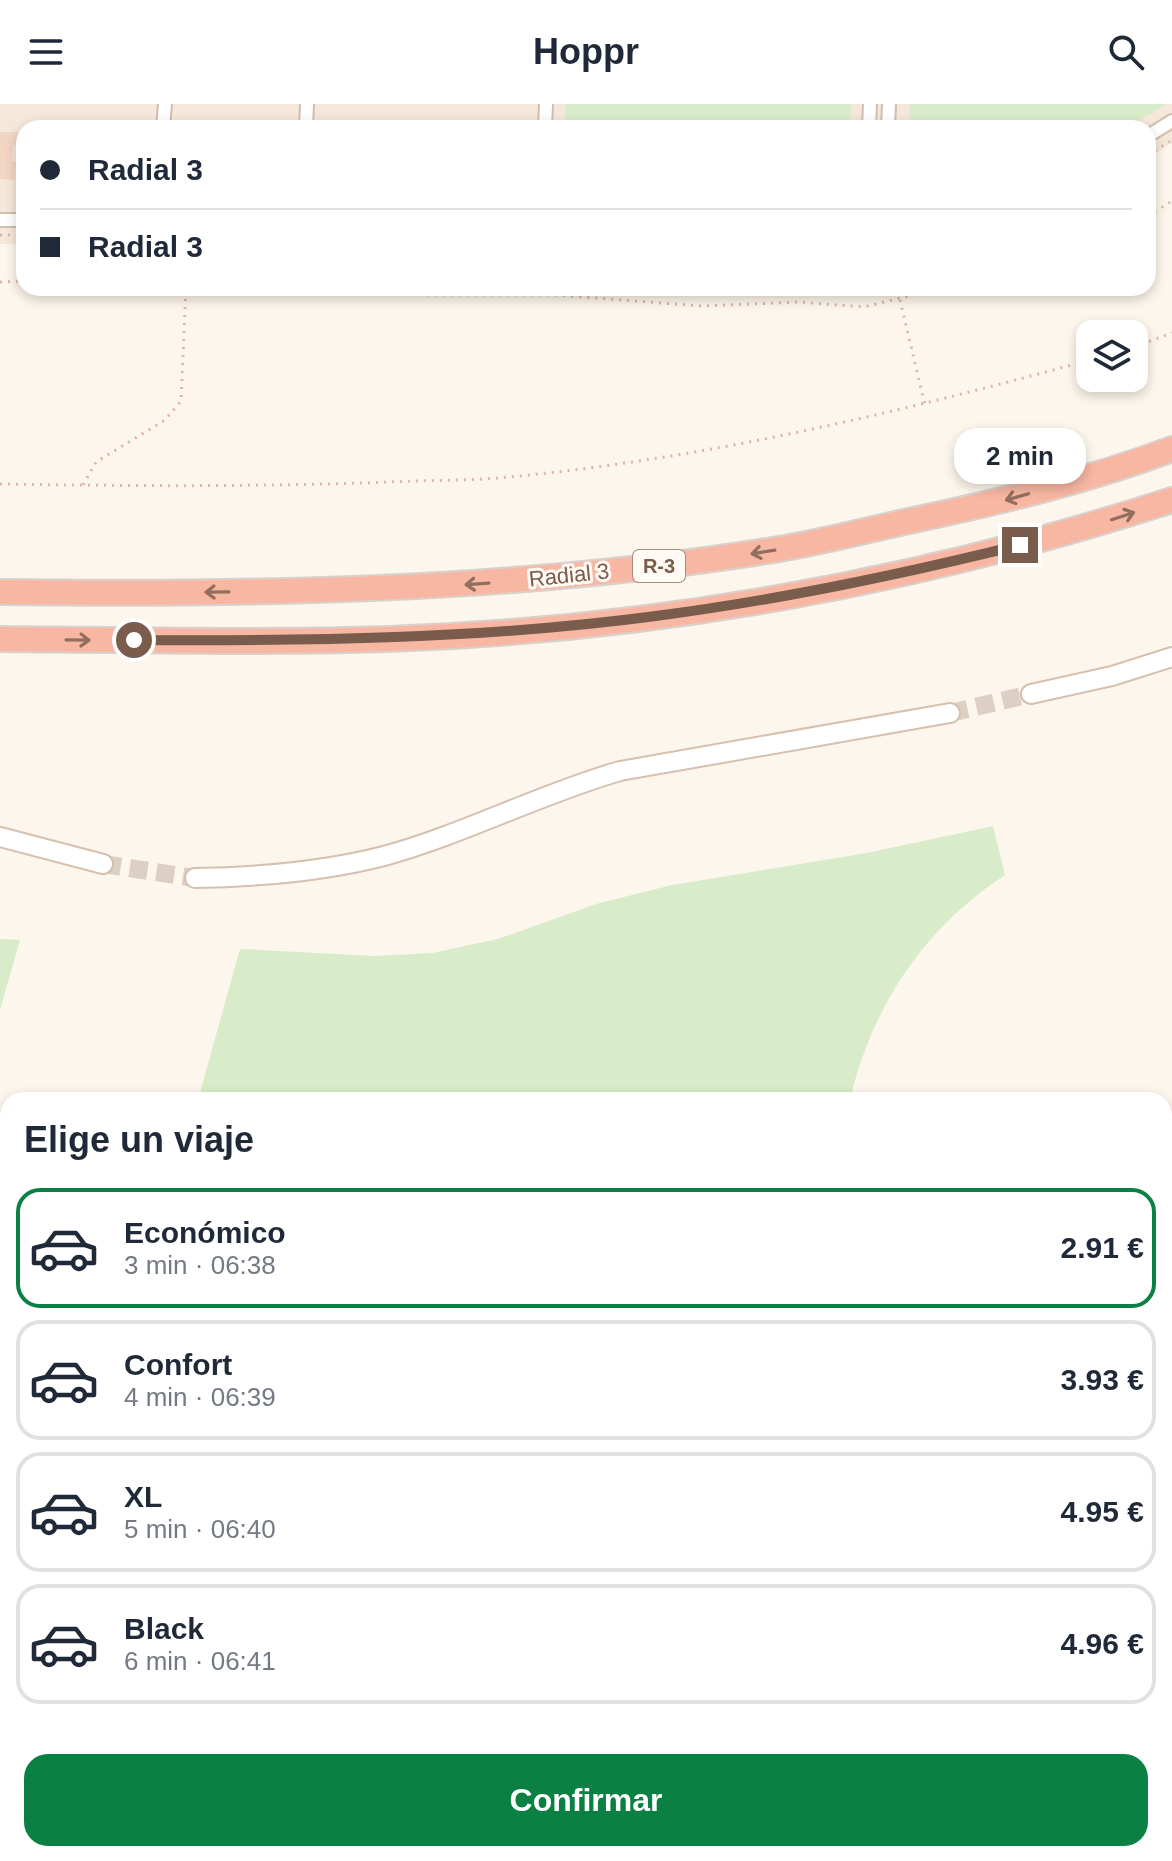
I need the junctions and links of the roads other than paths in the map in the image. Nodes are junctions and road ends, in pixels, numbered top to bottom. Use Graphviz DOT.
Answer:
graph roads {
  1 [pos="1172,449"];
  2 [pos="1172,500"];
  3 [pos="0,592"];
  4 [pos="0,639"];
  5 [pos="1172,657"];
  6 [pos="1031,694"];
  7 [pos="950,713"];
  8 [pos="0,837"];
  9 [pos="103,864"];
  10 [pos="195,878"];
  1 -- 3 [label="highway, Radial 3 / R-3, one-way"];
  4 -- 2 [label="highway, R-3, one-way"];
  5 -- 6 [label="street"];
  7 -- 10 [label="street"];
  8 -- 9 [label="street"];
}
